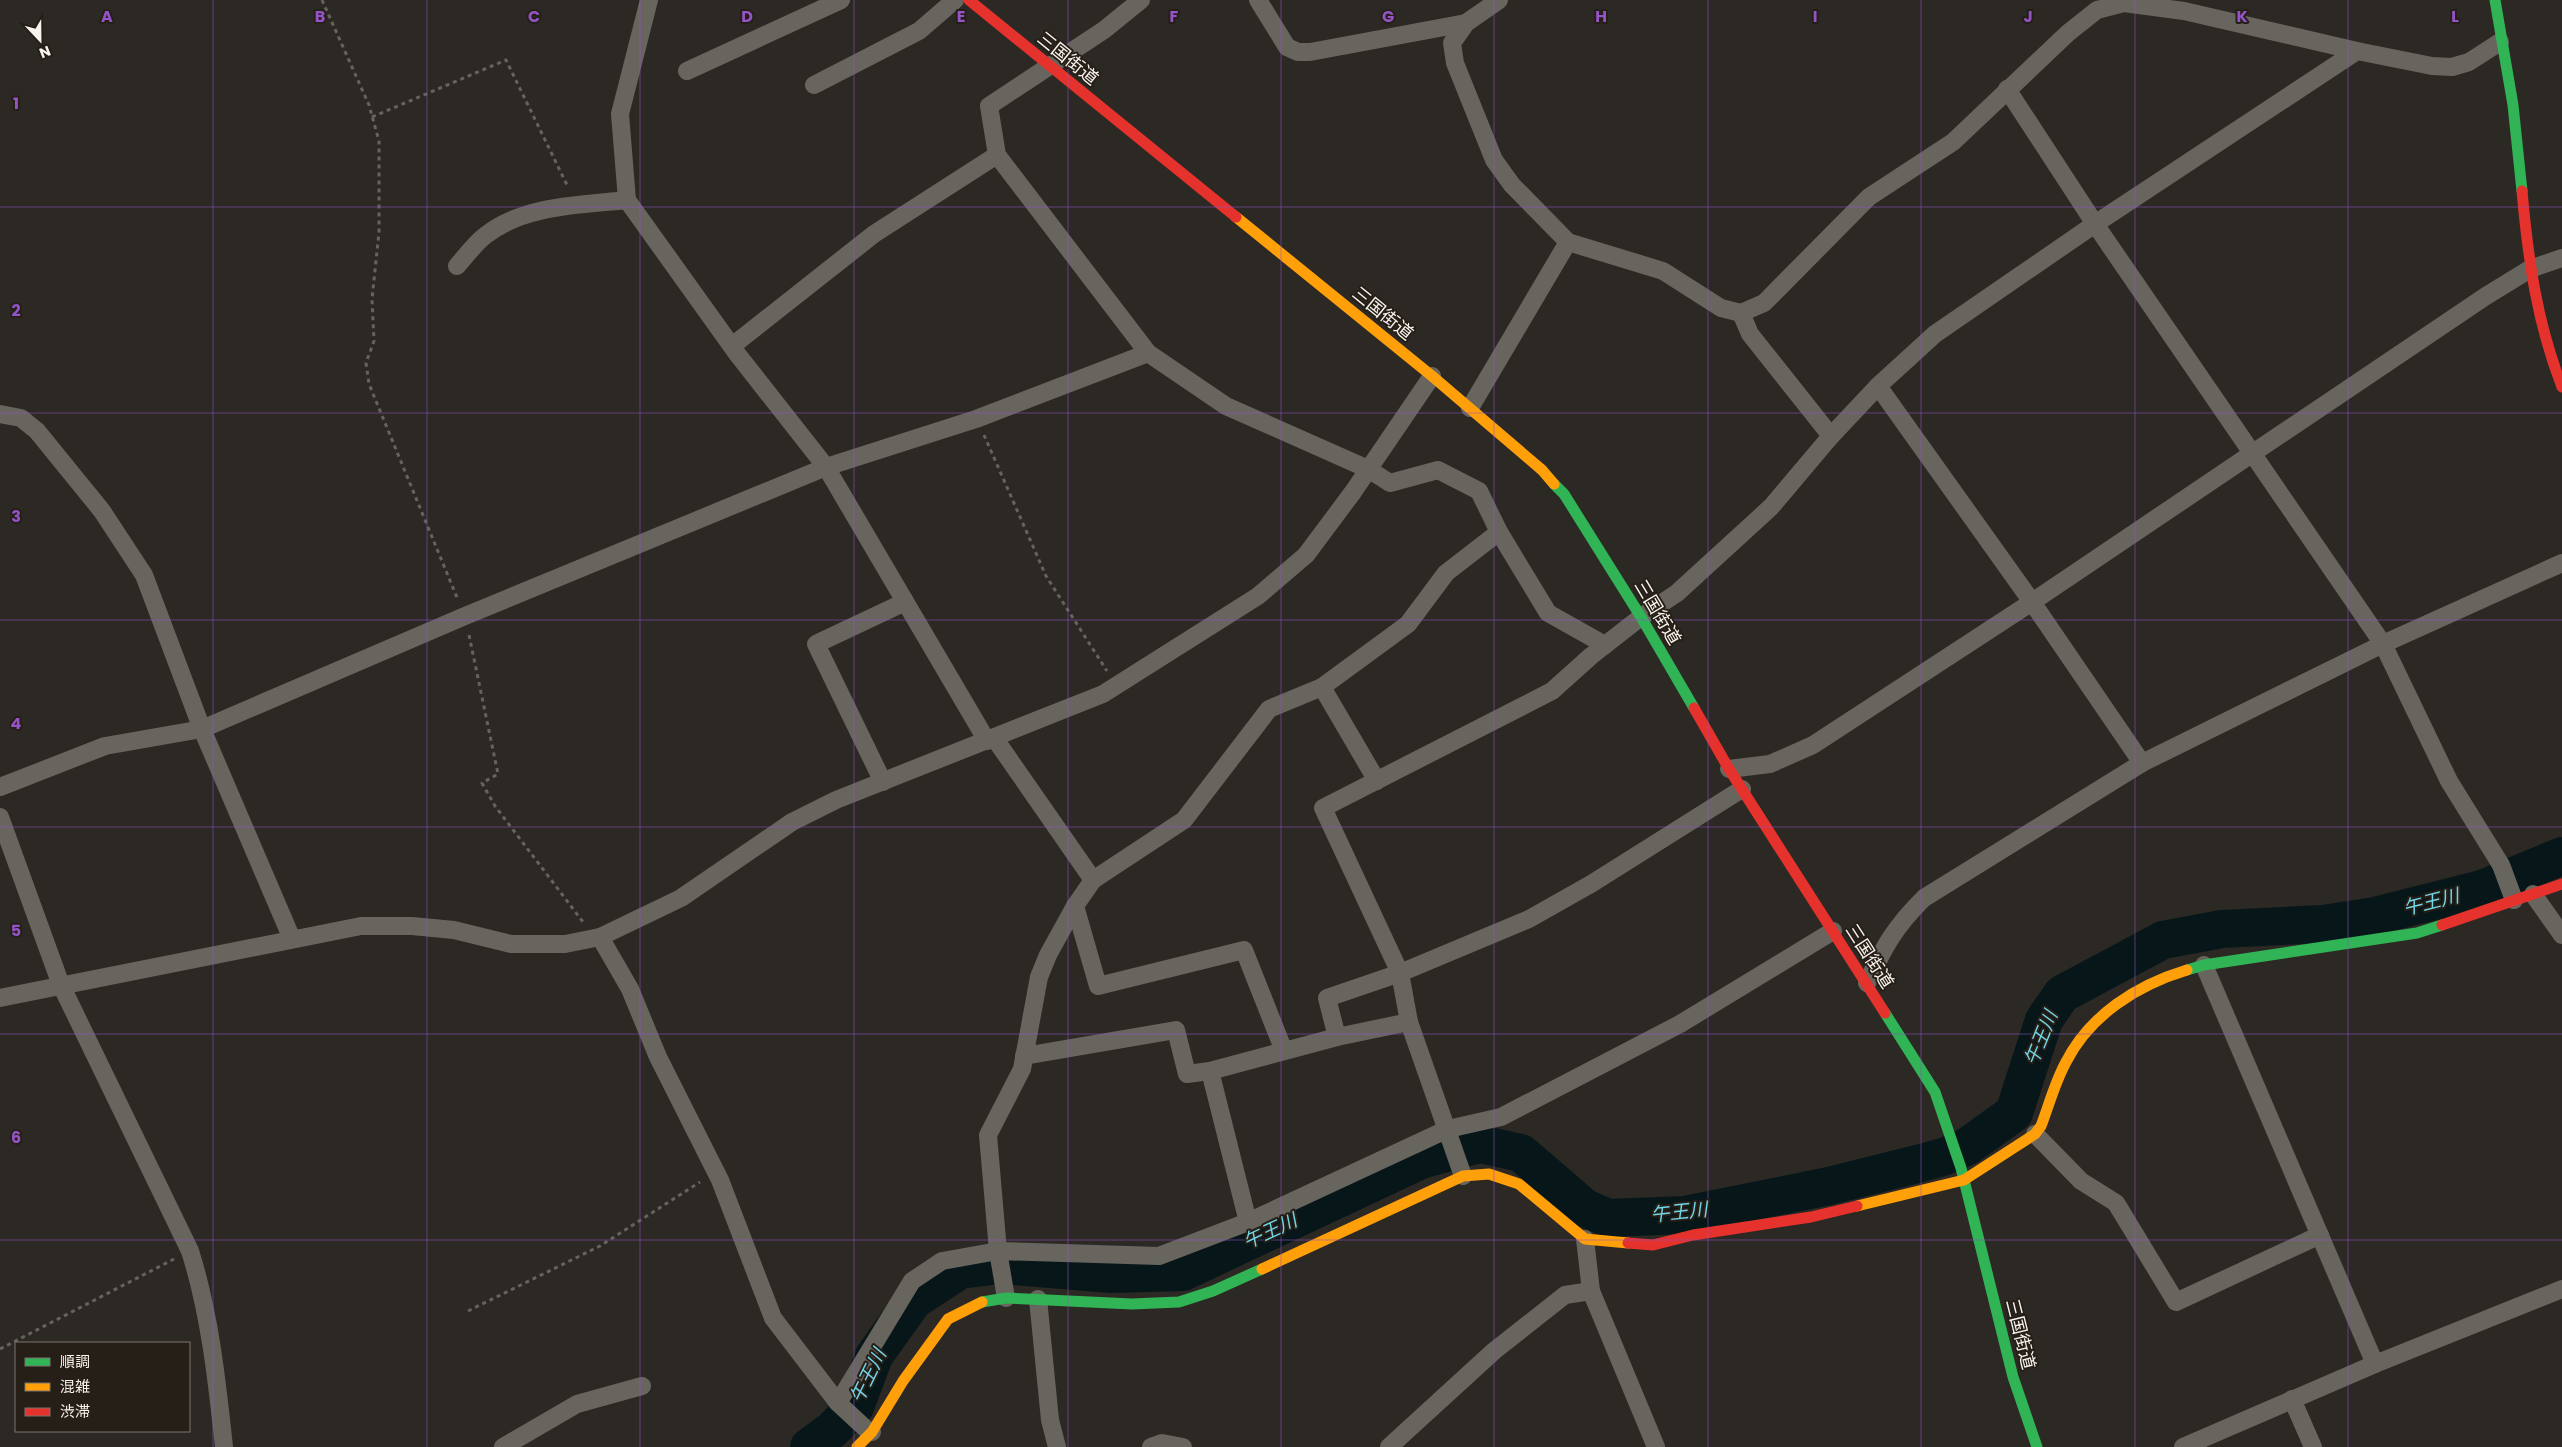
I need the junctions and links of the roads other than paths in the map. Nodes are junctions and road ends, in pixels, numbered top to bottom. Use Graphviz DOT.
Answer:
graph roads {
  1 [pos="649,0"];
  2 [pos="841,0"];
  3 [pos="955,0"];
  4 [pos="968,0"];
  5 [pos="1141,0"];
  6 [pos="1258,0"];
  7 [pos="1499,0"];
  8 [pos="2495,0"];
  9 [pos="2100,5"];
  10 [pos="1466,23"];
  11 [pos="2500,42"];
  12 [pos="2357,52"];
  13 [pos="1050,66"];
  14 [pos="688,71"];
  15 [pos="814,85"];
  16 [pos="2007,89"];
  17 [pos="997,155"];
  18 [pos="627,200"];
  19 [pos="2095,224"];
  20 [pos="1568,242"];
  21 [pos="2562,258"];
  22 [pos="457,266"];
  23 [pos="2530,269"];
  24 [pos="1741,313"];
  25 [pos="732,346"];
  26 [pos="1148,353"];
  27 [pos="1432,376"];
  28 [pos="1878,386"];
  29 [pos="2562,387"];
  30 [pos="1470,408"];
  31 [pos="0,414"];
  32 [pos="1831,436"];
  33 [pos="2252,453"];
  34 [pos="826,467"];
  35 [pos="1368,469"];
  36 [pos="1498,532"];
  37 [pos="2562,563"];
  38 [pos="905,602"];
  39 [pos="2032,602"];
  40 [pos="1641,617"];
  41 [pos="2383,644"];
  42 [pos="1605,645"];
  43 [pos="1322,687"];
  44 [pos="202,729"];
  45 [pos="991,740"];
  46 [pos="2142,763"];
  47 [pos="1729,769"];
  48 [pos="1377,781"];
  49 [pos="883,782"];
  50 [pos="0,787"];
  51 [pos="1742,789"];
  52 [pos="0,817"];
  53 [pos="1093,880"];
  54 [pos="2562,884"];
  55 [pos="2533,894"];
  56 [pos="2513,897"];
  57 [pos="1075,906"];
  58 [pos="1833,931"];
  59 [pos="2562,935"];
  60 [pos="598,938"];
  61 [pos="292,939"];
  62 [pos="2204,965"];
  63 [pos="1400,973"];
  64 [pos="1867,983"];
  65 [pos="61,985"];
  66 [pos="0,998"];
  67 [pos="1409,1022"];
  68 [pos="1337,1037"];
  69 [pos="1284,1051"];
  70 [pos="1024,1056"];
  71 [pos="1210,1071"];
  72 [pos="1448,1129"];
  73 [pos="2035,1134"];
  74 [pos="1462,1172"];
  75 [pos="1963,1174"];
  76 [pos="1248,1222"];
  77 [pos="2320,1236"];
  78 [pos="1585,1239"];
  79 [pos="998,1251"];
  80 [pos="2562,1289"];
  81 [pos="1591,1291"];
  82 [pos="1006,1293"];
  83 [pos="1038,1299"];
  84 [pos="2375,1364"];
  85 [pos="642,1386"];
  86 [pos="2292,1399"];
  87 [pos="838,1403"];
  88 [pos="869,1431"];
  89 [pos="224,1447"];
  90 [pos="503,1447"];
  91 [pos="857,1447"];
  92 [pos="1057,1447"];
  93 [pos="1151,1447"];
  94 [pos="1184,1447"];
  95 [pos="1389,1447"];
  96 [pos="1656,1447"];
  97 [pos="2037,1447"];
  98 [pos="2183,1447"];
  99 [pos="2313,1447"];
  1 -- 18 [label="street"];
  2 -- 14 [label="street"];
  3 -- 15 [label="street"];
  4 -- 13 [label="street, 三国街道"];
  5 -- 13 [label="street"];
  6 -- 10 [label="street"];
  7 -- 10 [label="street"];
  8 -- 11 [label="street"];
  9 -- 12 [label="street"];
  9 -- 16 [label="street"];
  10 -- 20 [label="street"];
  11 -- 12 [label="street"];
  11 -- 23 [label="street"];
  12 -- 19 [label="street"];
  13 -- 17 [label="street"];
  13 -- 27 [label="street, 三国街道"];
  16 -- 19 [label="street"];
  16 -- 24 [label="street"];
  17 -- 25 [label="street"];
  17 -- 26 [label="street"];
  18 -- 22 [label="street"];
  18 -- 25 [label="street"];
  19 -- 28 [label="street"];
  19 -- 33 [label="street"];
  20 -- 24 [label="street"];
  20 -- 30 [label="street"];
  21 -- 23 [label="street"];
  23 -- 29 [label="street"];
  23 -- 33 [label="street"];
  24 -- 32 [label="street"];
  25 -- 34 [label="street"];
  26 -- 34 [label="street"];
  26 -- 35 [label="street"];
  27 -- 30 [label="street, 三国街道"];
  27 -- 35 [label="street"];
  28 -- 32 [label="street"];
  28 -- 39 [label="street"];
  30 -- 40 [label="street, 三国街道"];
  31 -- 44 [label="street"];
  32 -- 40 [label="street"];
  33 -- 39 [label="street"];
  33 -- 41 [label="street"];
  34 -- 38 [label="street"];
  34 -- 44 [label="street"];
  35 -- 36 [label="street"];
  35 -- 45 [label="street"];
  36 -- 42 [label="street"];
  36 -- 43 [label="street"];
  37 -- 41 [label="street"];
  38 -- 45 [label="street"];
  38 -- 49 [label="street"];
  39 -- 46 [label="street"];
  39 -- 47 [label="street"];
  40 -- 42 [label="street"];
  40 -- 47 [label="street, 三国街道"];
  41 -- 46 [label="street"];
  41 -- 56 [label="street"];
  42 -- 48 [label="street"];
  43 -- 48 [label="street"];
  43 -- 53 [label="street"];
  44 -- 50 [label="street"];
  44 -- 61 [label="street"];
  45 -- 49 [label="street"];
  45 -- 53 [label="street"];
  46 -- 64 [label="street"];
  47 -- 51 [label="street, 三国街道"];
  48 -- 63 [label="street"];
  49 -- 60 [label="street"];
  51 -- 58 [label="street, 三国街道"];
  51 -- 63 [label="street"];
  52 -- 65 [label="street"];
  53 -- 57 [label="street"];
  54 -- 55 [label="street"];
  55 -- 56 [label="street"];
  55 -- 59 [label="street"];
  56 -- 62 [label="street"];
  57 -- 69 [label="street"];
  57 -- 70 [label="street"];
  58 -- 64 [label="street, 三国街道"];
  58 -- 72 [label="street"];
  60 -- 61 [label="street"];
  60 -- 87 [label="street"];
  61 -- 65 [label="street"];
  62 -- 73 [label="street"];
  62 -- 77 [label="street"];
  63 -- 67 [label="street"];
  63 -- 68 [label="street"];
  64 -- 75 [label="street, 三国街道"];
  65 -- 66 [label="street"];
  65 -- 89 [label="street"];
  67 -- 68 [label="street"];
  67 -- 72 [label="street"];
  68 -- 69 [label="street"];
  69 -- 71 [label="street"];
  70 -- 71 [label="street"];
  70 -- 79 [label="street"];
  71 -- 76 [label="street"];
  72 -- 74 [label="street"];
  72 -- 76 [label="street"];
  73 -- 75 [label="street"];
  73 -- 77 [label="street"];
  74 -- 78 [label="street"];
  74 -- 83 [label="street"];
  75 -- 78 [label="street"];
  75 -- 97 [label="street, 三国街道"];
  76 -- 79 [label="street"];
  77 -- 84 [label="street"];
  78 -- 81 [label="street"];
  79 -- 82 [label="street"];
  79 -- 87 [label="street"];
  80 -- 84 [label="street"];
  81 -- 95 [label="street"];
  81 -- 96 [label="street"];
  82 -- 83 [label="street"];
  82 -- 88 [label="street"];
  83 -- 92 [label="street"];
  84 -- 86 [label="street"];
  85 -- 90 [label="street"];
  86 -- 98 [label="street"];
  86 -- 99 [label="street"];
  87 -- 88 [label="street"];
  88 -- 91 [label="street"];
  93 -- 94 [label="street"];
}
